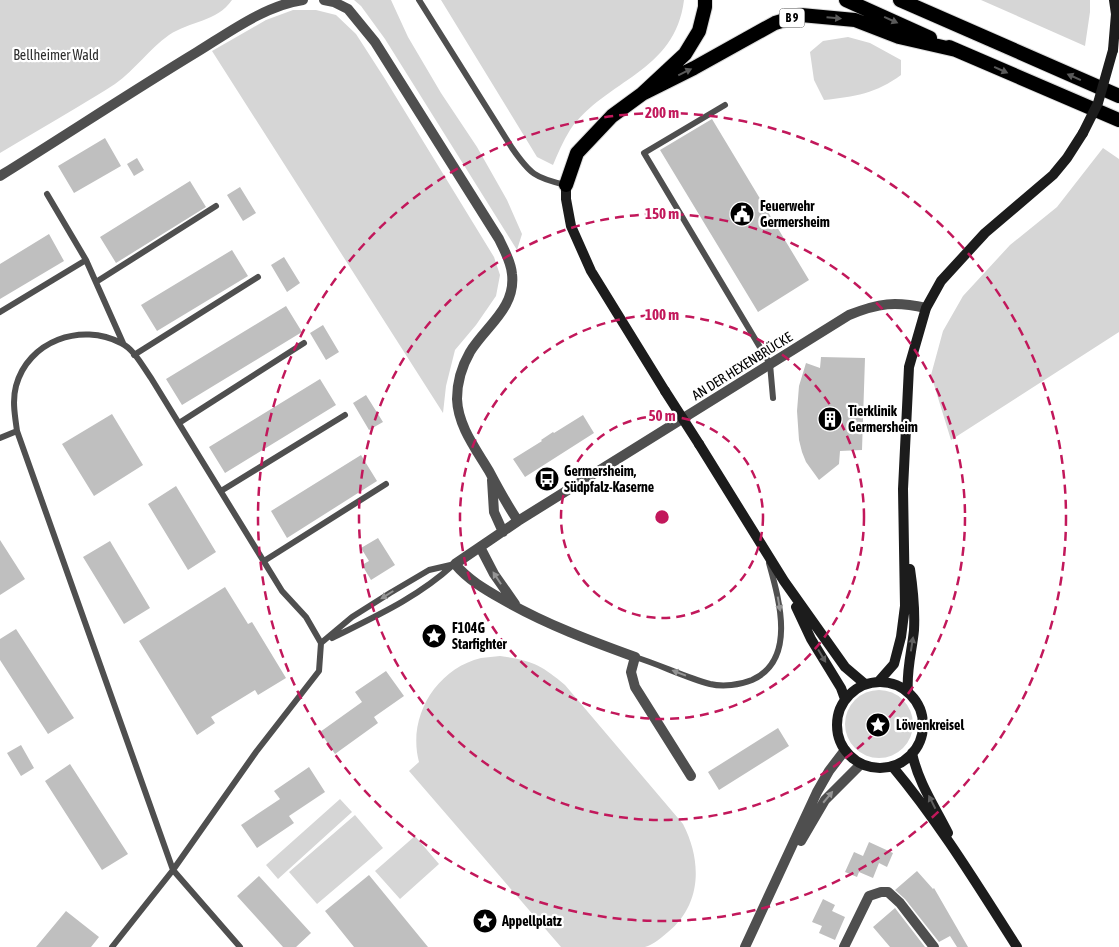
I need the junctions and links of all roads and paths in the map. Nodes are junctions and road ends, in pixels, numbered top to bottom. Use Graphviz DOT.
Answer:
graph roads {
  1 [pos="303,0"];
  2 [pos="324,0"];
  3 [pos="418,0"];
  4 [pos="705,0"];
  5 [pos="846,0"];
  6 [pos="900,0"];
  7 [pos="1114,0"];
  8 [pos="956,50"];
  9 [pos="642,94"];
  10 [pos="1119,96"];
  11 [pos="725,105"];
  12 [pos="1119,120"];
  13 [pos="0,176"];
  14 [pos="566,185"];
  15 [pos="47,194"];
  16 [pos="216,206"];
  17 [pos="86,260"];
  18 [pos="258,277"];
  19 [pos="96,282"];
  20 [pos="926,308"];
  21 [pos="0,312"];
  22 [pos="123,343"];
  23 [pos="304,343"];
  24 [pos="134,354"];
  25 [pos="770,364"];
  26 [pos="773,398"];
  27 [pos="345,415"];
  28 [pos="179,423"];
  29 [pos="17,432"];
  30 [pos="0,438"];
  31 [pos="491,475"];
  32 [pos="386,484"];
  33 [pos="221,491"];
  34 [pos="518,521"];
  35 [pos="903,525"];
  36 [pos="503,532"];
  37 [pos="480,547"];
  38 [pos="768,557"];
  39 [pos="264,561"];
  40 [pos="455,564"];
  41 [pos="784,581"];
  42 [pos="517,607"];
  43 [pos="322,643"];
  44 [pos="639,658"];
  45 [pos="879,681"];
  46 [pos="865,684"];
  47 [pos="908,692"];
  48 [pos="845,699"];
  49 [pos="845,750"];
  50 [pos="912,753"];
  51 [pos="861,764"];
  52 [pos="892,766"];
  53 [pos="691,776"];
  54 [pos="962,861"];
  55 [pos="173,870"];
  56 [pos="776,883"];
  57 [pos="112,947"];
  58 [pos="240,947"];
  59 [pos="745,947"];
  60 [pos="844,947"];
  61 [pos="934,947"];
  62 [pos="1017,947"];
  1 -- 13 [label="street"];
  2 -- 31 [label="street"];
  3 -- 14 [label="lane"];
  4 -- 9 [label="highway, B 9"];
  5 -- 8 [label="highway, B 9, one-way"];
  10 -- 6 [label="highway, one-way"];
  7 -- 20 [label="main road, bridge"];
  9 -- 8 [label="highway, B 9, one-way"];
  8 -- 12 [label="highway, B 9, one-way"];
  9 -- 14 [label="highway, B 9"];
  11 -- 25 [label="lane"];
  14 -- 38 [label="main road, B 9, bridge"];
  15 -- 17 [label="lane"];
  16 -- 19 [label="lane"];
  17 -- 19 [label="lane"];
  17 -- 21 [label="lane"];
  18 -- 24 [label="lane"];
  19 -- 22 [label="lane"];
  20 -- 25 [label="street, AN DER HEXENBRÜCKE"];
  20 -- 35 [label="main road"];
  22 -- 24 [label="lane"];
  22 -- 29 [label="lane"];
  23 -- 28 [label="lane"];
  24 -- 28 [label="lane"];
  25 -- 26 [label="lane"];
  25 -- 34 [label="street, AN DER HEXENBRÜCKE"];
  27 -- 33 [label="lane"];
  28 -- 33 [label="lane"];
  29 -- 30 [label="lane"];
  29 -- 55 [label="lane"];
  31 -- 34 [label="street"];
  31 -- 36 [label="street"];
  32 -- 39 [label="lane"];
  33 -- 39 [label="lane"];
  34 -- 36 [label="street, AN DER HEXENBRÜCKE"];
  35 -- 45 [label="main road"];
  47 -- 35 [label="main road, one-way"];
  36 -- 37 [label="street, AN DER HEXENBRÜCKE"];
  37 -- 40 [label="street, AN DER HEXENBRÜCKE"];
  42 -- 37 [label="street, one-way"];
  38 -- 41 [label="main road, B 9"];
  38 -- 44 [label="lane, one-way"];
  39 -- 43 [label="lane"];
  40 -- 42 [label="street"];
  40 -- 43 [label="lane"];
  40 -- 43 [label="lane, one-way"];
  41 -- 46 [label="main road, B 9"];
  41 -- 48 [label="main road, B 9, one-way"];
  42 -- 44 [label="street"];
  43 -- 55 [label="lane"];
  44 -- 53 [label="street"];
  45 -- 46 [label="main road"];
  45 -- 47 [label="main road"];
  46 -- 48 [label="main road"];
  47 -- 50 [label="main road"];
  48 -- 49 [label="main road"];
  49 -- 51 [label="main road"];
  49 -- 56 [label="street"];
  50 -- 52 [label="main road"];
  54 -- 50 [label="main road, one-way"];
  51 -- 52 [label="main road"];
  56 -- 51 [label="street, one-way"];
  52 -- 54 [label="main road"];
  54 -- 62 [label="main road"];
  55 -- 57 [label="lane"];
  55 -- 58 [label="lane"];
  56 -- 59 [label="street"];
  60 -- 61 [label="street"];
}
